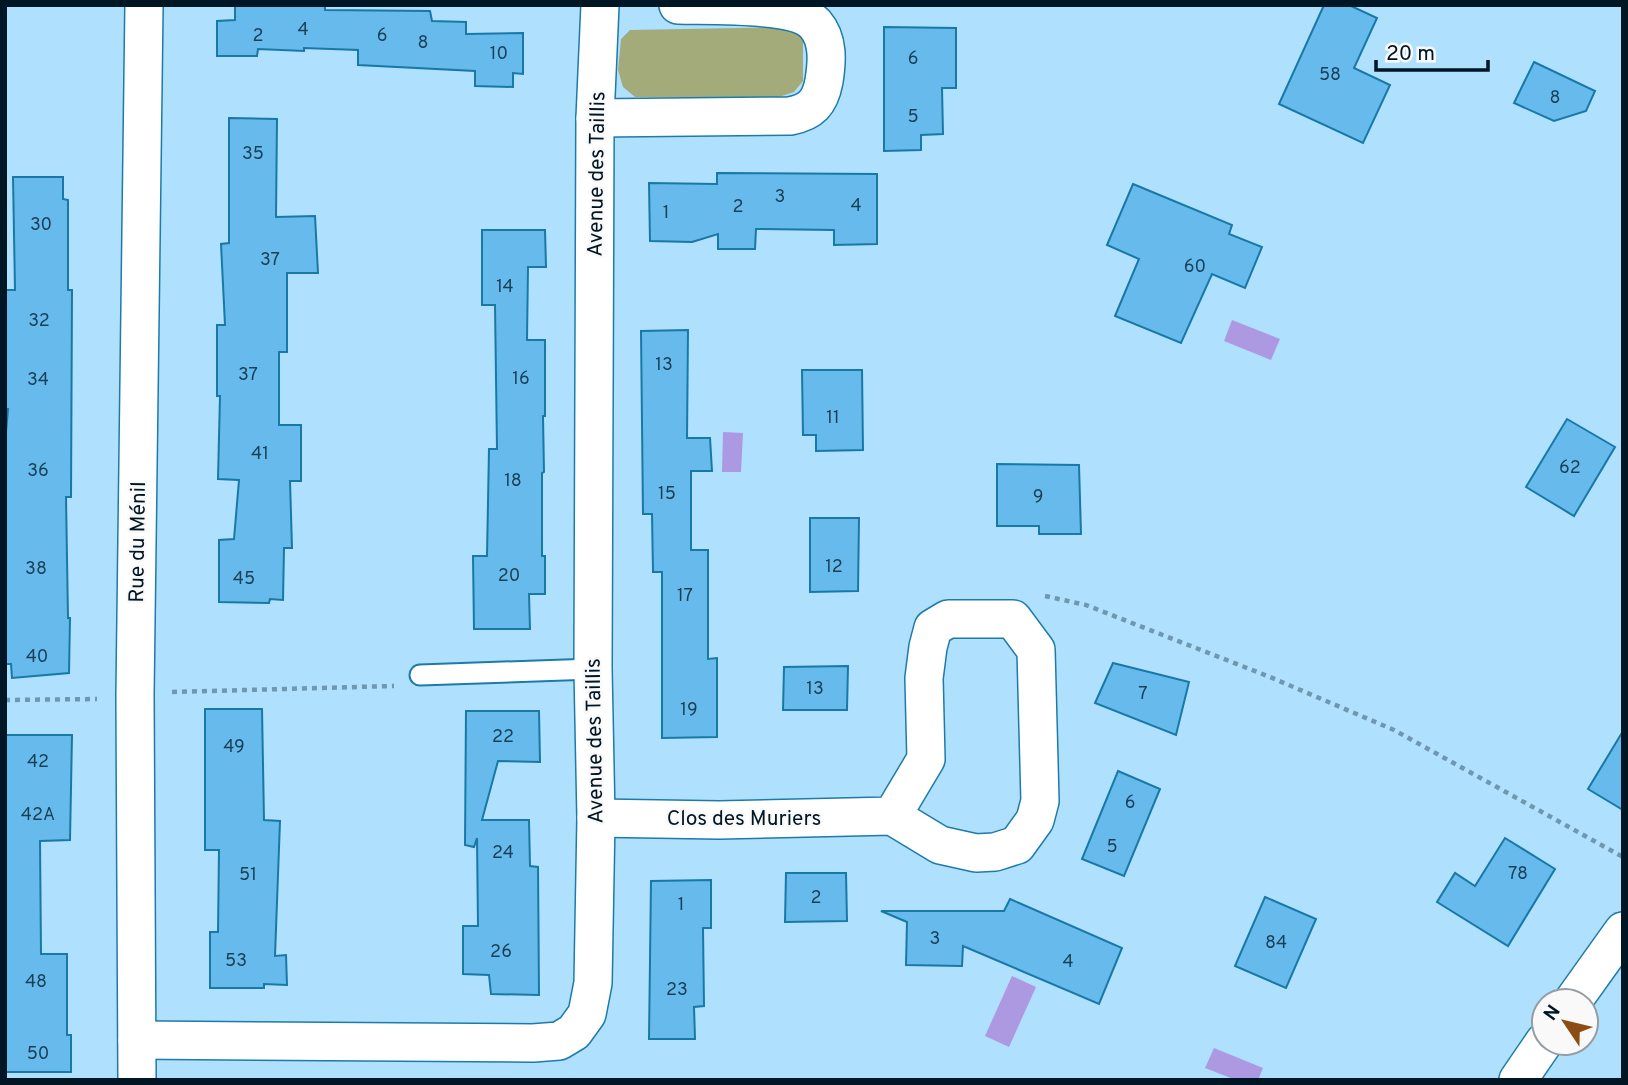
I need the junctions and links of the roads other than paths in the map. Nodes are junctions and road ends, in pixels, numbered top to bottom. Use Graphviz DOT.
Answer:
graph roads {
  1 [pos="144,5"];
  2 [pos="600,5"];
  3 [pos="678,5"];
  4 [pos="595,118"];
  5 [pos="593,669"];
  6 [pos="420,675"];
  7 [pos="892,817"];
  8 [pos="596,818"];
  9 [pos="1623,931"];
  10 [pos="1583,987"];
  11 [pos="137,1040"];
  12 [pos="1534,1057"];
  13 [pos="137,1080"];
  14 [pos="1518,1080"];
  1 -- 11 [label="street, Rue du Ménil"];
  2 -- 4 [label="street, Avenue des Taillis"];
  3 -- 4 [label="street"];
  4 -- 5 [label="street, Avenue des Taillis"];
  5 -- 6 [label="lane"];
  5 -- 8 [label="street, Avenue des Taillis"];
  7 -- 7 [label="street"];
  7 -- 8 [label="street, Clos des Muriers"];
  8 -- 11 [label="street, Avenue des Taillis"];
  9 -- 10 [label="street"];
  11 -- 13 [label="street, Rue du Ménil"];
  12 -- 14 [label="street"];
}
